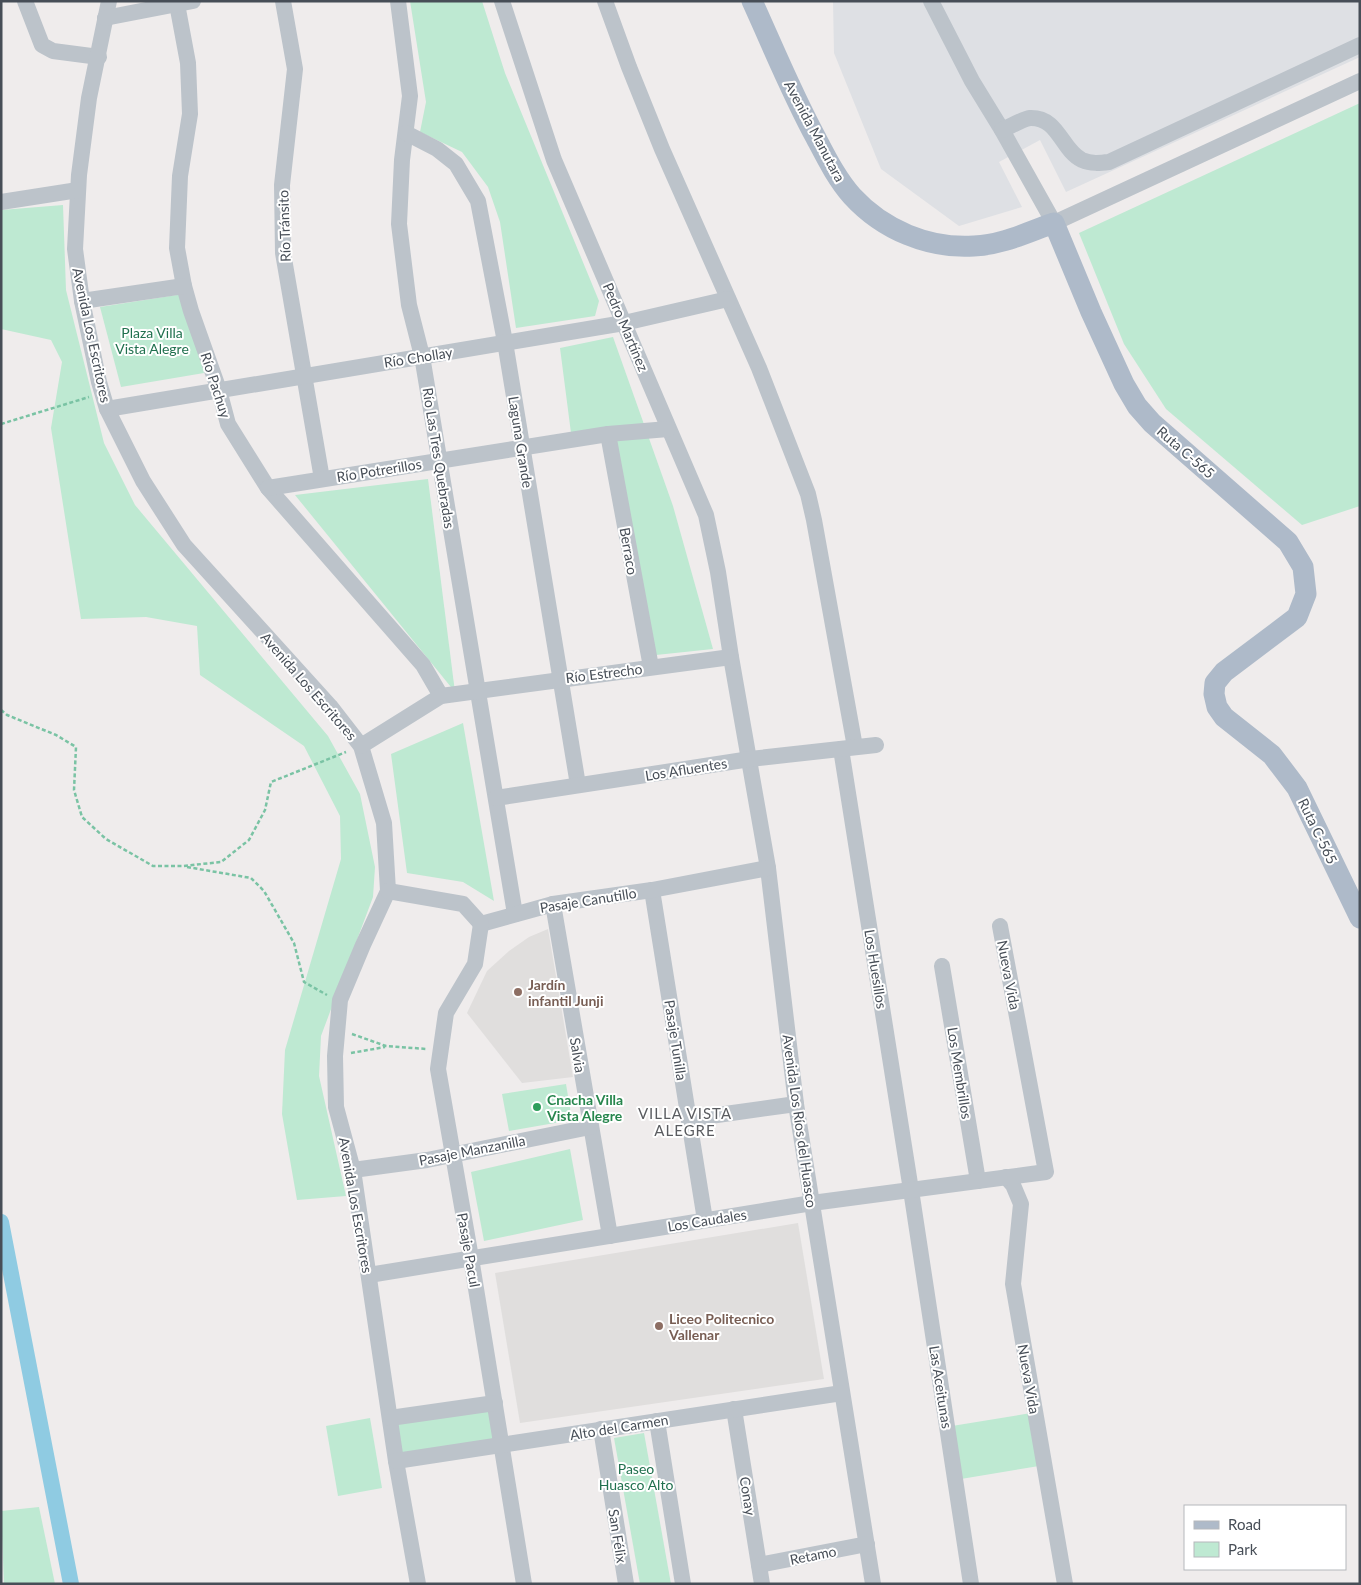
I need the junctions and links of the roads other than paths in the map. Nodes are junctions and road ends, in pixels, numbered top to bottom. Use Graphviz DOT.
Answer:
graph roads {
  1 [pos="25,1"];
  2 [pos="109,1"];
  3 [pos="283,1"];
  4 [pos="398,1"];
  5 [pos="502,1"];
  6 [pos="605,1"];
  7 [pos="752,1"];
  8 [pos="931,1"];
  9 [pos="185,3"];
  10 [pos="105,18"];
  11 [pos="1360,45"];
  12 [pos="99,57"];
  13 [pos="1360,81"];
  14 [pos="1002,130"];
  15 [pos="406,133"];
  16 [pos="78,190"];
  17 [pos="1,202"];
  18 [pos="1054,222"];
  19 [pos="184,286"];
  20 [pos="728,299"];
  21 [pos="82,301"];
  22 [pos="624,323"];
  23 [pos="505,342"];
  24 [pos="422,356"];
  25 [pos="304,376"];
  26 [pos="219,390"];
  27 [pos="105,401"];
  28 [pos="668,429"];
  29 [pos="608,434"];
  30 [pos="522,448"];
  31 [pos="440,461"];
  32 [pos="322,479"];
  33 [pos="268,488"];
  34 [pos="731,657"];
  35 [pos="651,667"];
  36 [pos="560,679"];
  37 [pos="478,692"];
  38 [pos="441,696"];
  39 [pos="876,745"];
  40 [pos="361,746"];
  41 [pos="848,748"];
  42 [pos="750,759"];
  43 [pos="578,784"];
  44 [pos="496,798"];
  45 [pos="768,868"];
  46 [pos="652,890"];
  47 [pos="388,891"];
  48 [pos="553,904"];
  49 [pos="515,914"];
  50 [pos="1360,918"];
  51 [pos="481,924"];
  52 [pos="1000,926"];
  53 [pos="942,966"];
  54 [pos="796,1104"];
  55 [pos="689,1119"];
  56 [pos="590,1127"];
  57 [pos="452,1155"];
  58 [pos="353,1170"];
  59 [pos="1046,1172"];
  60 [pos="1006,1177"];
  61 [pos="978,1181"];
  62 [pos="912,1190"];
  63 [pos="812,1203"];
  64 [pos="705,1220"];
  65 [pos="610,1236"];
  66 [pos="471,1258"];
  67 [pos="369,1275"];
  68 [pos="842,1393"];
  69 [pos="495,1403"];
  70 [pos="734,1409"];
  71 [pos="390,1418"];
  72 [pos="657,1421"];
  73 [pos="601,1430"];
  74 [pos="502,1445"];
  75 [pos="396,1461"];
  76 [pos="867,1544"];
  77 [pos="759,1565"];
  78 [pos="418,1584"];
  79 [pos="524,1584"];
  80 [pos="626,1584"];
  81 [pos="683,1584"];
  82 [pos="762,1584"];
  83 [pos="873,1584"];
  84 [pos="971,1584"];
  85 [pos="1065,1584"];
  1 -- 12 [label="street"];
  2 -- 10 [label="street, Avenida Los Escritores"];
  3 -- 25 [label="street, Río Tránsito"];
  4 -- 15 [label="street, Río Las Tres Quebradas"];
  5 -- 22 [label="street, Pedro Martínez"];
  6 -- 20 [label="street, Los Huesillos"];
  7 -- 18 [label="main road, Avenida Manutara"];
  8 -- 14 [label="street"];
  9 -- 10 [label="street"];
  9 -- 19 [label="street, Río Pachuy"];
  10 -- 12 [label="street, Avenida Los Escritores"];
  11 -- 14 [label="street"];
  12 -- 16 [label="street, Avenida Los Escritores"];
  13 -- 18 [label="street"];
  14 -- 18 [label="street"];
  15 -- 23 [label="street, Laguna Grande"];
  15 -- 24 [label="street, Río Las Tres Quebradas"];
  16 -- 17 [label="street"];
  16 -- 21 [label="street, Avenida Los Escritores"];
  18 -- 50 [label="main road, Ruta C-565"];
  19 -- 21 [label="street"];
  19 -- 26 [label="street, Río Pachuy"];
  20 -- 22 [label="street, Río Chollay"];
  20 -- 41 [label="street, Los Huesillos"];
  21 -- 27 [label="street, Avenida Los Escritores"];
  22 -- 23 [label="street, Río Chollay"];
  22 -- 28 [label="street, Pedro Martínez"];
  23 -- 24 [label="street, Río Chollay"];
  23 -- 30 [label="street, Laguna Grande"];
  24 -- 25 [label="street, Río Chollay"];
  24 -- 31 [label="street, Río Las Tres Quebradas"];
  25 -- 26 [label="street, Río Chollay"];
  25 -- 32 [label="street, Río Tránsito"];
  26 -- 27 [label="street, Río Chollay"];
  26 -- 33 [label="street, Río Pachuy"];
  27 -- 40 [label="street, Avenida Los Escritores"];
  28 -- 29 [label="street, Río Potrerillos"];
  28 -- 34 [label="street, Pedro Martínez"];
  29 -- 30 [label="street, Río Potrerillos"];
  29 -- 35 [label="street, Berraco"];
  30 -- 31 [label="street, Río Potrerillos"];
  30 -- 36 [label="street, Laguna Grande"];
  31 -- 32 [label="street, Río Potrerillos"];
  31 -- 37 [label="street, Río Las Tres Quebradas"];
  32 -- 33 [label="street, Río Potrerillos"];
  33 -- 38 [label="street, Río Pachuy"];
  34 -- 35 [label="street, Río Estrecho"];
  34 -- 42 [label="street, Avenida Los Ríos del Huasco"];
  35 -- 36 [label="street, Río Estrecho"];
  36 -- 37 [label="street, Río Estrecho"];
  36 -- 43 [label="street, Laguna Grande"];
  37 -- 38 [label="street"];
  37 -- 44 [label="street, Río Las Tres Quebradas"];
  38 -- 40 [label="street"];
  39 -- 41 [label="street, Los Afluentes"];
  40 -- 47 [label="street, Avenida Los Escritores"];
  41 -- 42 [label="street, Los Afluentes"];
  41 -- 62 [label="street, Los Huesillos"];
  42 -- 43 [label="street, Los Afluentes"];
  42 -- 45 [label="street, Avenida Los Ríos del Huasco"];
  43 -- 44 [label="street, Los Afluentes"];
  44 -- 49 [label="street, Río Las Tres Quebradas"];
  45 -- 46 [label="street, Pasaje Canutillo"];
  45 -- 54 [label="street, Avenida Los Ríos del Huasco"];
  46 -- 48 [label="street, Pasaje Canutillo"];
  46 -- 55 [label="street, Pasaje Tunilla"];
  47 -- 51 [label="street"];
  47 -- 58 [label="street, Avenida Los Escritores"];
  48 -- 49 [label="street, Pasaje Canutillo"];
  48 -- 56 [label="street, Salvia"];
  49 -- 51 [label="street, Pasaje Canutillo"];
  51 -- 57 [label="street, Pasaje Pacul"];
  52 -- 59 [label="street, Nueva Vida"];
  53 -- 61 [label="street, Los Membrillos"];
  54 -- 55 [label="street"];
  54 -- 63 [label="street, Avenida Los Ríos del Huasco"];
  55 -- 64 [label="street, Pasaje Tunilla"];
  56 -- 57 [label="street, Pasaje Manzanilla"];
  56 -- 65 [label="street, Salvia"];
  57 -- 58 [label="street, Pasaje Manzanilla"];
  57 -- 66 [label="street, Pasaje Pacul"];
  58 -- 67 [label="street, Avenida Los Escritores"];
  59 -- 60 [label="street, Los Caudales"];
  60 -- 61 [label="street, Los Caudales"];
  60 -- 85 [label="street, Nueva Vida"];
  61 -- 62 [label="street, Los Caudales"];
  62 -- 63 [label="street, Los Caudales"];
  62 -- 84 [label="street, Las Aceitunas"];
  63 -- 64 [label="street, Los Caudales"];
  63 -- 68 [label="street, Avenida Los Ríos del Huasco"];
  64 -- 65 [label="street, Los Caudales"];
  65 -- 66 [label="street, Los Caudales"];
  66 -- 67 [label="street, Los Caudales"];
  66 -- 69 [label="street, Pasaje Pacul"];
  67 -- 71 [label="street, Avenida Los Escritores"];
  68 -- 70 [label="street, Alto del Carmen"];
  68 -- 76 [label="street, Avenida Los Ríos del Huasco"];
  69 -- 71 [label="street"];
  69 -- 74 [label="street, Pasaje Pacul"];
  70 -- 72 [label="street, Alto del Carmen"];
  70 -- 77 [label="street, Conay"];
  71 -- 75 [label="street, Avenida Los Escritores"];
  72 -- 73 [label="street, Alto del Carmen"];
  72 -- 81 [label="street"];
  73 -- 74 [label="street, Alto del Carmen"];
  73 -- 80 [label="street, San Félix"];
  74 -- 75 [label="street, Alto del Carmen"];
  74 -- 79 [label="street, Pasaje Pacul"];
  75 -- 78 [label="street, Avenida Los Escritores"];
  76 -- 77 [label="street, Retamo"];
  76 -- 83 [label="street, Avenida Los Ríos del Huasco"];
  77 -- 82 [label="street, Conay"];
}
